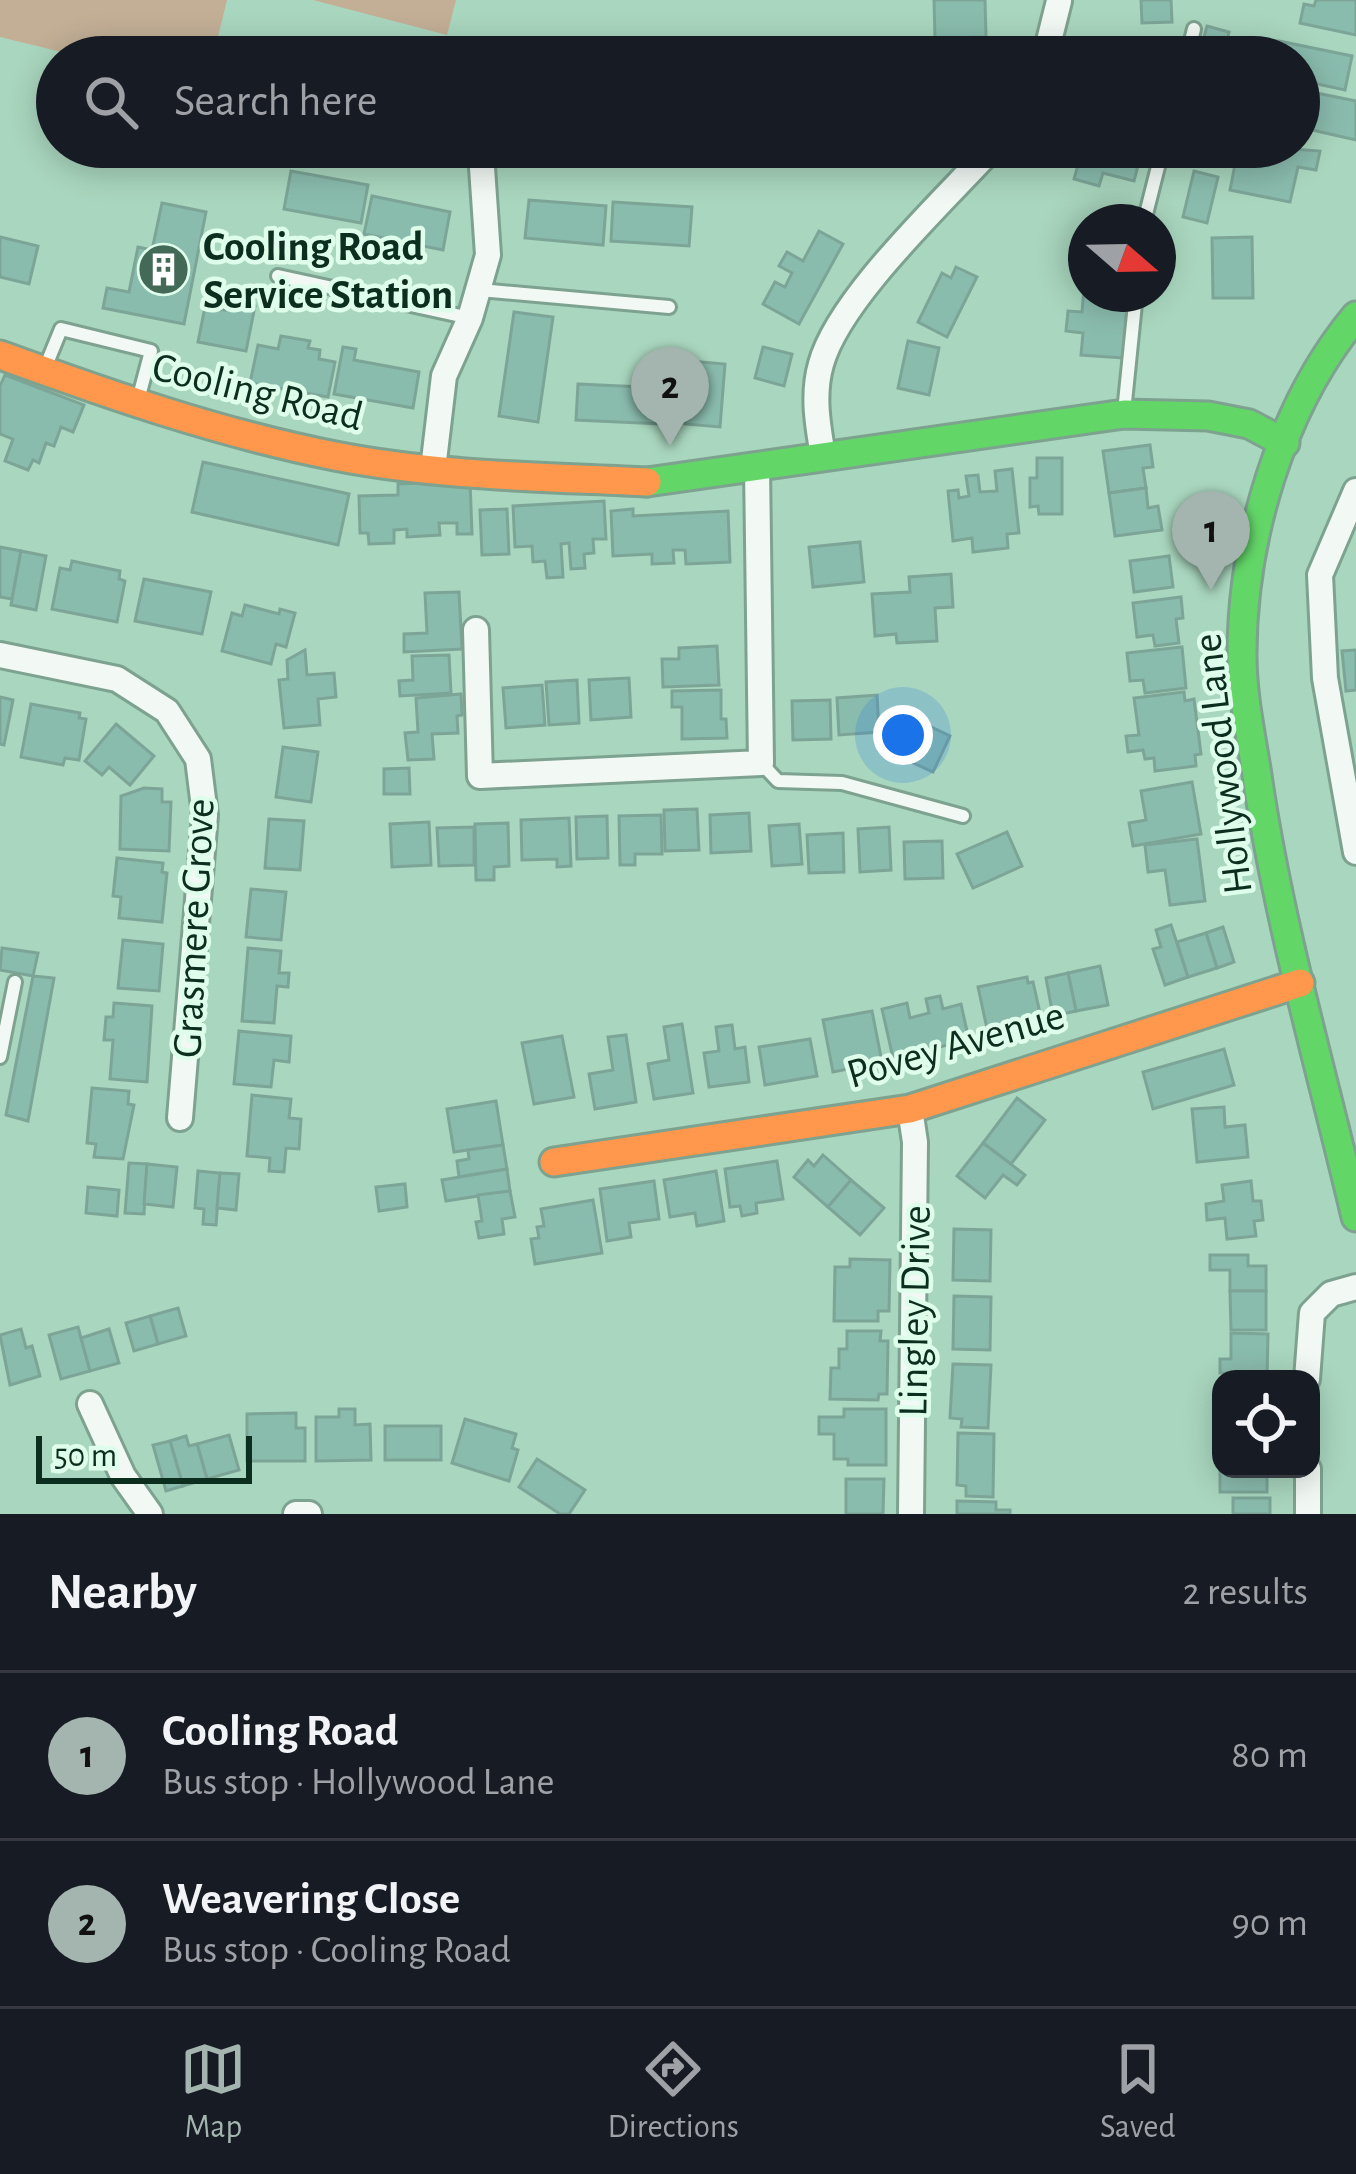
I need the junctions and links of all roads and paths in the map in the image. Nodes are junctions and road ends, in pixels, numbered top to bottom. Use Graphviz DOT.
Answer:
graph roads {
  1 [pos="1059,1"];
  2 [pos="1194,28"];
  3 [pos="1050,36"];
  4 [pos="1192,36"];
  5 [pos="482,168"];
  6 [pos="974,168"];
  7 [pos="1158,168"];
  8 [pos="1149,204"];
  9 [pos="278,276"];
  10 [pos="480,290"];
  11 [pos="669,307"];
  12 [pos="1134,312"];
  13 [pos="1356,316"];
  14 [pos="470,318"];
  15 [pos="0,356"];
  16 [pos="44,372"];
  17 [pos="137,405"];
  18 [pos="1124,414"];
  19 [pos="1285,442"];
  20 [pos="823,456"];
  21 [pos="757,466"];
  22 [pos="434,469"];
  23 [pos="1356,491"];
  24 [pos="476,630"];
  25 [pos="0,655"];
  26 [pos="760,764"];
  27 [pos="963,817"];
  28 [pos="1354,837"];
  29 [pos="16,982"];
  30 [pos="1300,983"];
  31 [pos="0,1057"];
  32 [pos="910,1109"];
  33 [pos="179,1118"];
  34 [pos="554,1162"];
  35 [pos="1352,1176"];
  36 [pos="1356,1217"];
  37 [pos="1356,1287"];
  38 [pos="1308,1370"];
  39 [pos="90,1404"];
  40 [pos="1308,1478"];
  41 [pos="150,1514"];
  42 [pos="296,1514"];
  43 [pos="308,1514"];
  44 [pos="911,1514"];
  45 [pos="1308,1514"];
  1 -- 3 [label="street"];
  2 -- 4 [label="lane"];
  5 -- 10 [label="street"];
  6 -- 20 [label="street"];
  7 -- 8 [label="lane"];
  9 -- 14 [label="lane"];
  10 -- 11 [label="lane"];
  10 -- 14 [label="street"];
  12 -- 18 [label="lane"];
  13 -- 19 [label="main road, Hollywood Lane"];
  14 -- 22 [label="street"];
  15 -- 16 [label="main road, Cooling Road"];
  16 -- 17 [label="main road, Cooling Road"];
  16 -- 17 [label="lane"];
  17 -- 22 [label="main road, Cooling Road"];
  18 -- 19 [label="main road, Cooling Road"];
  18 -- 20 [label="main road, Cooling Road"];
  19 -- 30 [label="main road, Hollywood Lane"];
  20 -- 21 [label="main road, Cooling Road"];
  21 -- 22 [label="main road, Cooling Road"];
  21 -- 26 [label="street"];
  23 -- 28 [label="street"];
  24 -- 26 [label="street"];
  25 -- 33 [label="street, Grasmere Grove"];
  26 -- 27 [label="lane"];
  29 -- 31 [label="lane"];
  30 -- 32 [label="main road, Povey Avenue"];
  30 -- 35 [label="main road, Hollywood Lane"];
  32 -- 34 [label="main road, Povey Avenue"];
  32 -- 44 [label="street, Lingley Drive"];
  35 -- 36 [label="main road, Hollywood Lane"];
  37 -- 38 [label="street"];
  39 -- 41 [label="street"];
  40 -- 45 [label="street"];
  42 -- 43 [label="street"];
}
